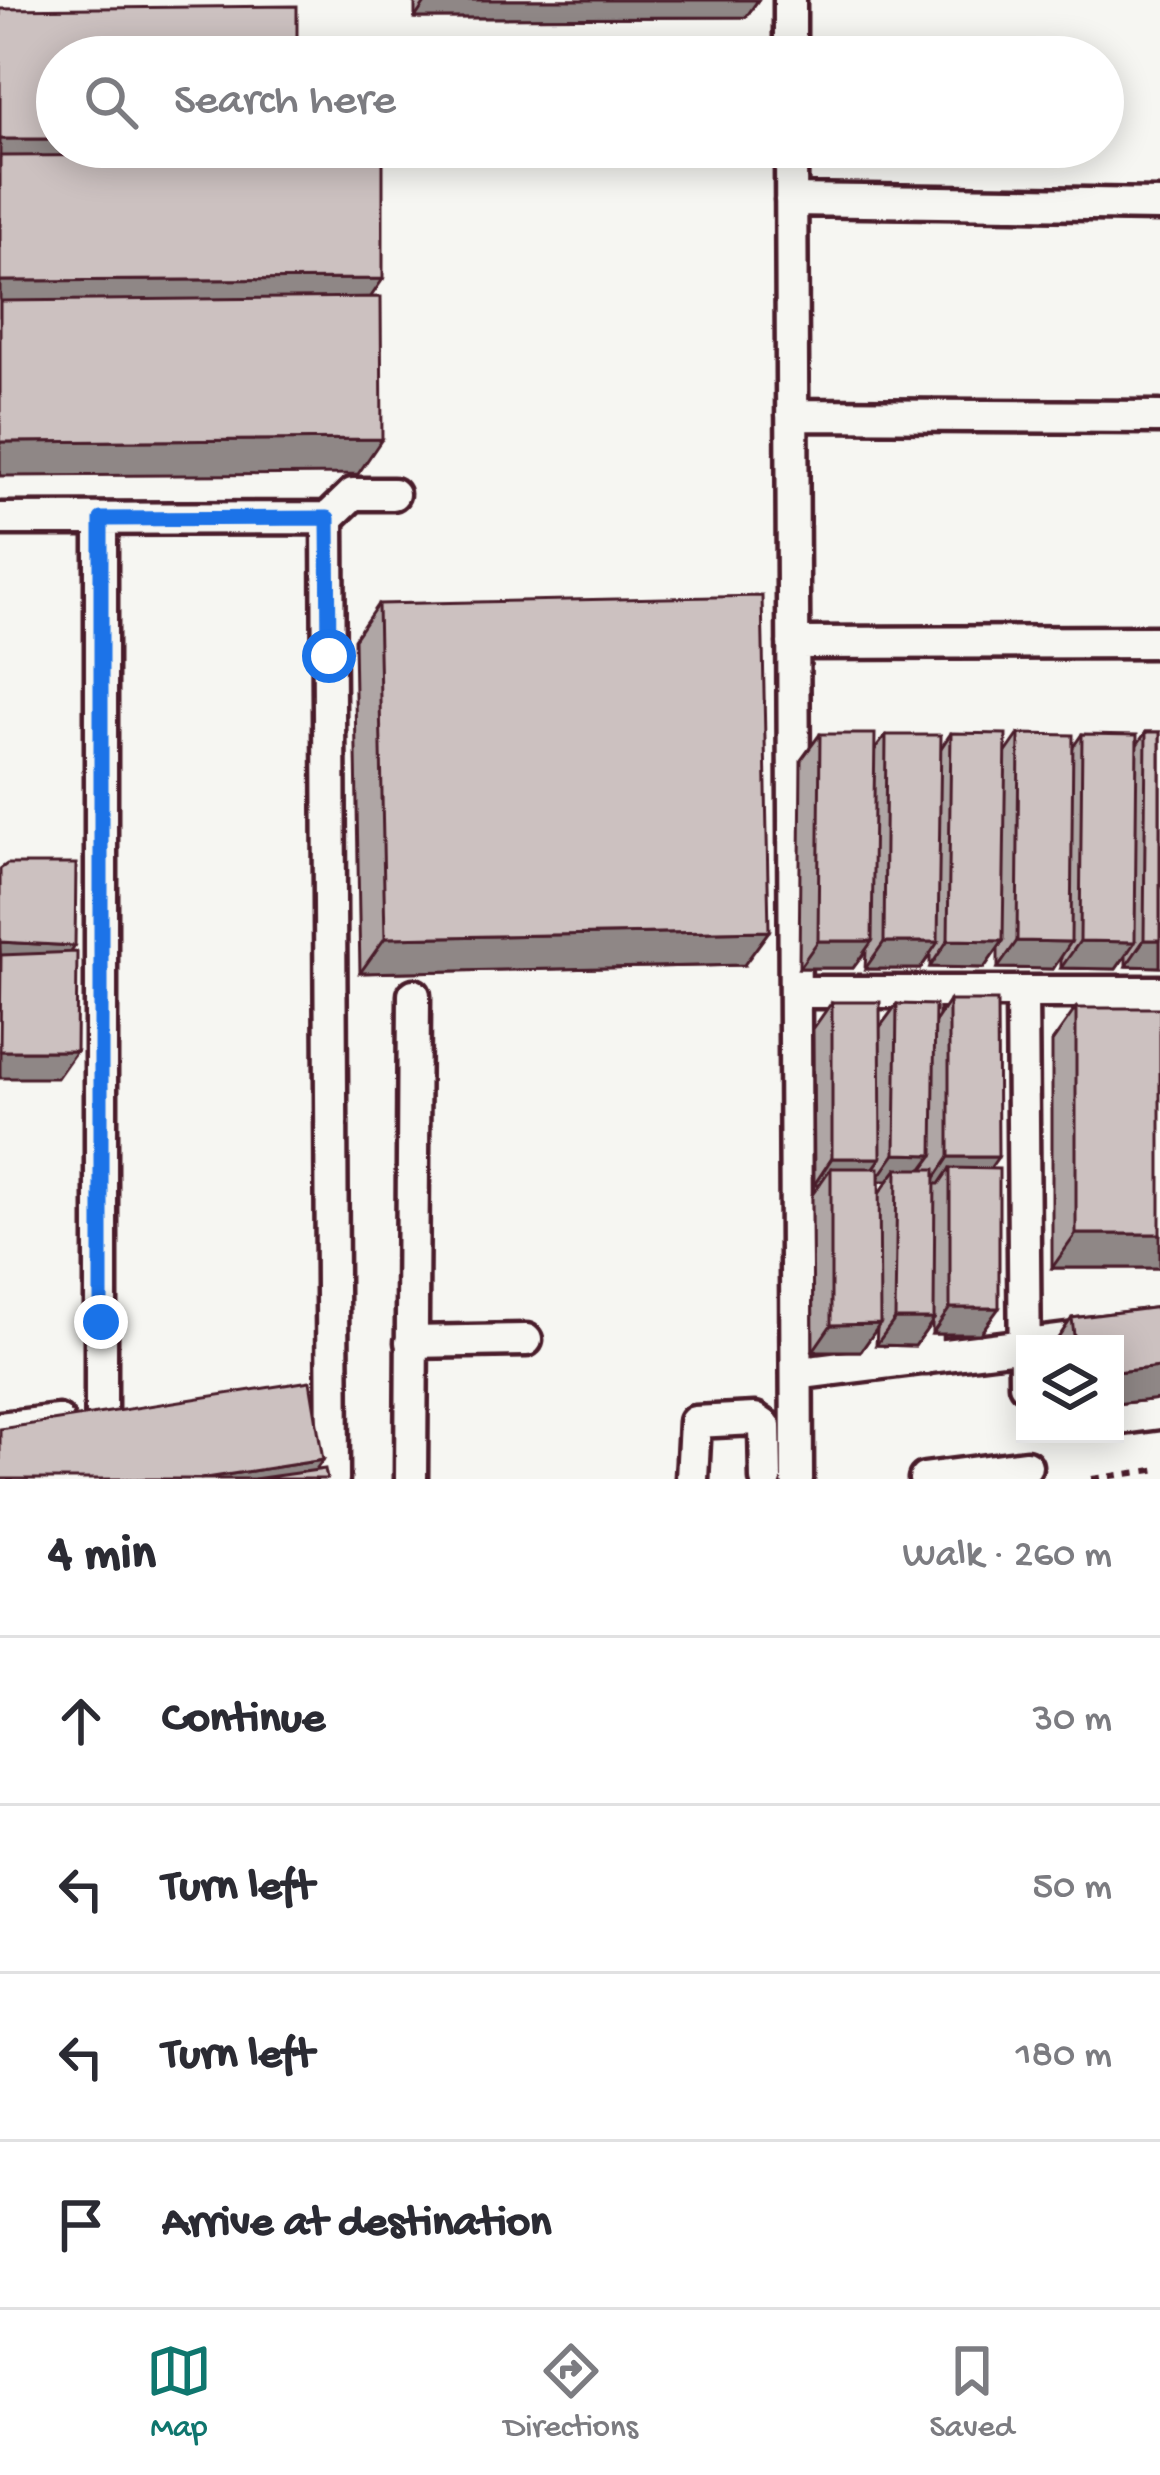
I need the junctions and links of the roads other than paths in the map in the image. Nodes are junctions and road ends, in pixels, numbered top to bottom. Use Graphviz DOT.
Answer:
graph roads {
  1 [pos="790,0"];
  2 [pos="790,36"];
  3 [pos="791,168"];
  4 [pos="791,200"];
  5 [pos="1160,205"];
  6 [pos="792,415"];
  7 [pos="1160,417"];
  8 [pos="393,494"];
  9 [pos="328,518"];
  10 [pos="0,519"];
  11 [pos="101,519"];
  12 [pos="1160,642"];
  13 [pos="793,643"];
  14 [pos="802,992"];
  15 [pos="922,992"];
  16 [pos="1022,992"];
  17 [pos="1160,992"];
  18 [pos="414,995"];
  19 [pos="923,1083"];
  20 [pos="925,1266"];
  21 [pos="868,1271"];
  22 [pos="1160,1328"];
  23 [pos="1025,1335"];
  24 [pos="1106,1335"];
  25 [pos="526,1340"];
  26 [pos="411,1342"];
  27 [pos="1016,1347"];
  28 [pos="926,1358"];
  29 [pos="868,1364"];
  30 [pos="810,1372"];
  31 [pos="1160,1413"];
  32 [pos="1124,1418"];
  33 [pos="0,1428"];
  34 [pos="1026,1472"];
  35 [pos="333,1479"];
  36 [pos="411,1479"];
  37 [pos="692,1479"];
  38 [pos="766,1479"];
  39 [pos="797,1479"];
  40 [pos="925,1479"];
  1 -- 2 [label="street"];
  3 -- 4 [label="street"];
  4 -- 5 [label="street"];
  4 -- 6 [label="street"];
  6 -- 7 [label="street"];
  6 -- 13 [label="street"];
  8 -- 9 [label="street"];
  9 -- 11 [label="street"];
  9 -- 35 [label="street"];
  10 -- 11 [label="street"];
  11 -- 33 [label="street"];
  12 -- 13 [label="street"];
  13 -- 39 [label="street"];
  14 -- 15 [label="street"];
  15 -- 16 [label="street"];
  15 -- 19 [label="street"];
  16 -- 17 [label="street"];
  16 -- 23 [label="street"];
  18 -- 26 [label="street"];
  20 -- 28 [label="street"];
  21 -- 29 [label="street"];
  22 -- 24 [label="street"];
  25 -- 26 [label="street"];
  26 -- 36 [label="street"];
  27 -- 28 [label="street"];
  28 -- 29 [label="street"];
  29 -- 30 [label="street"];
  31 -- 32 [label="street"];
  34 -- 40 [label="street"];
  37 -- 38 [label="street"];
}
